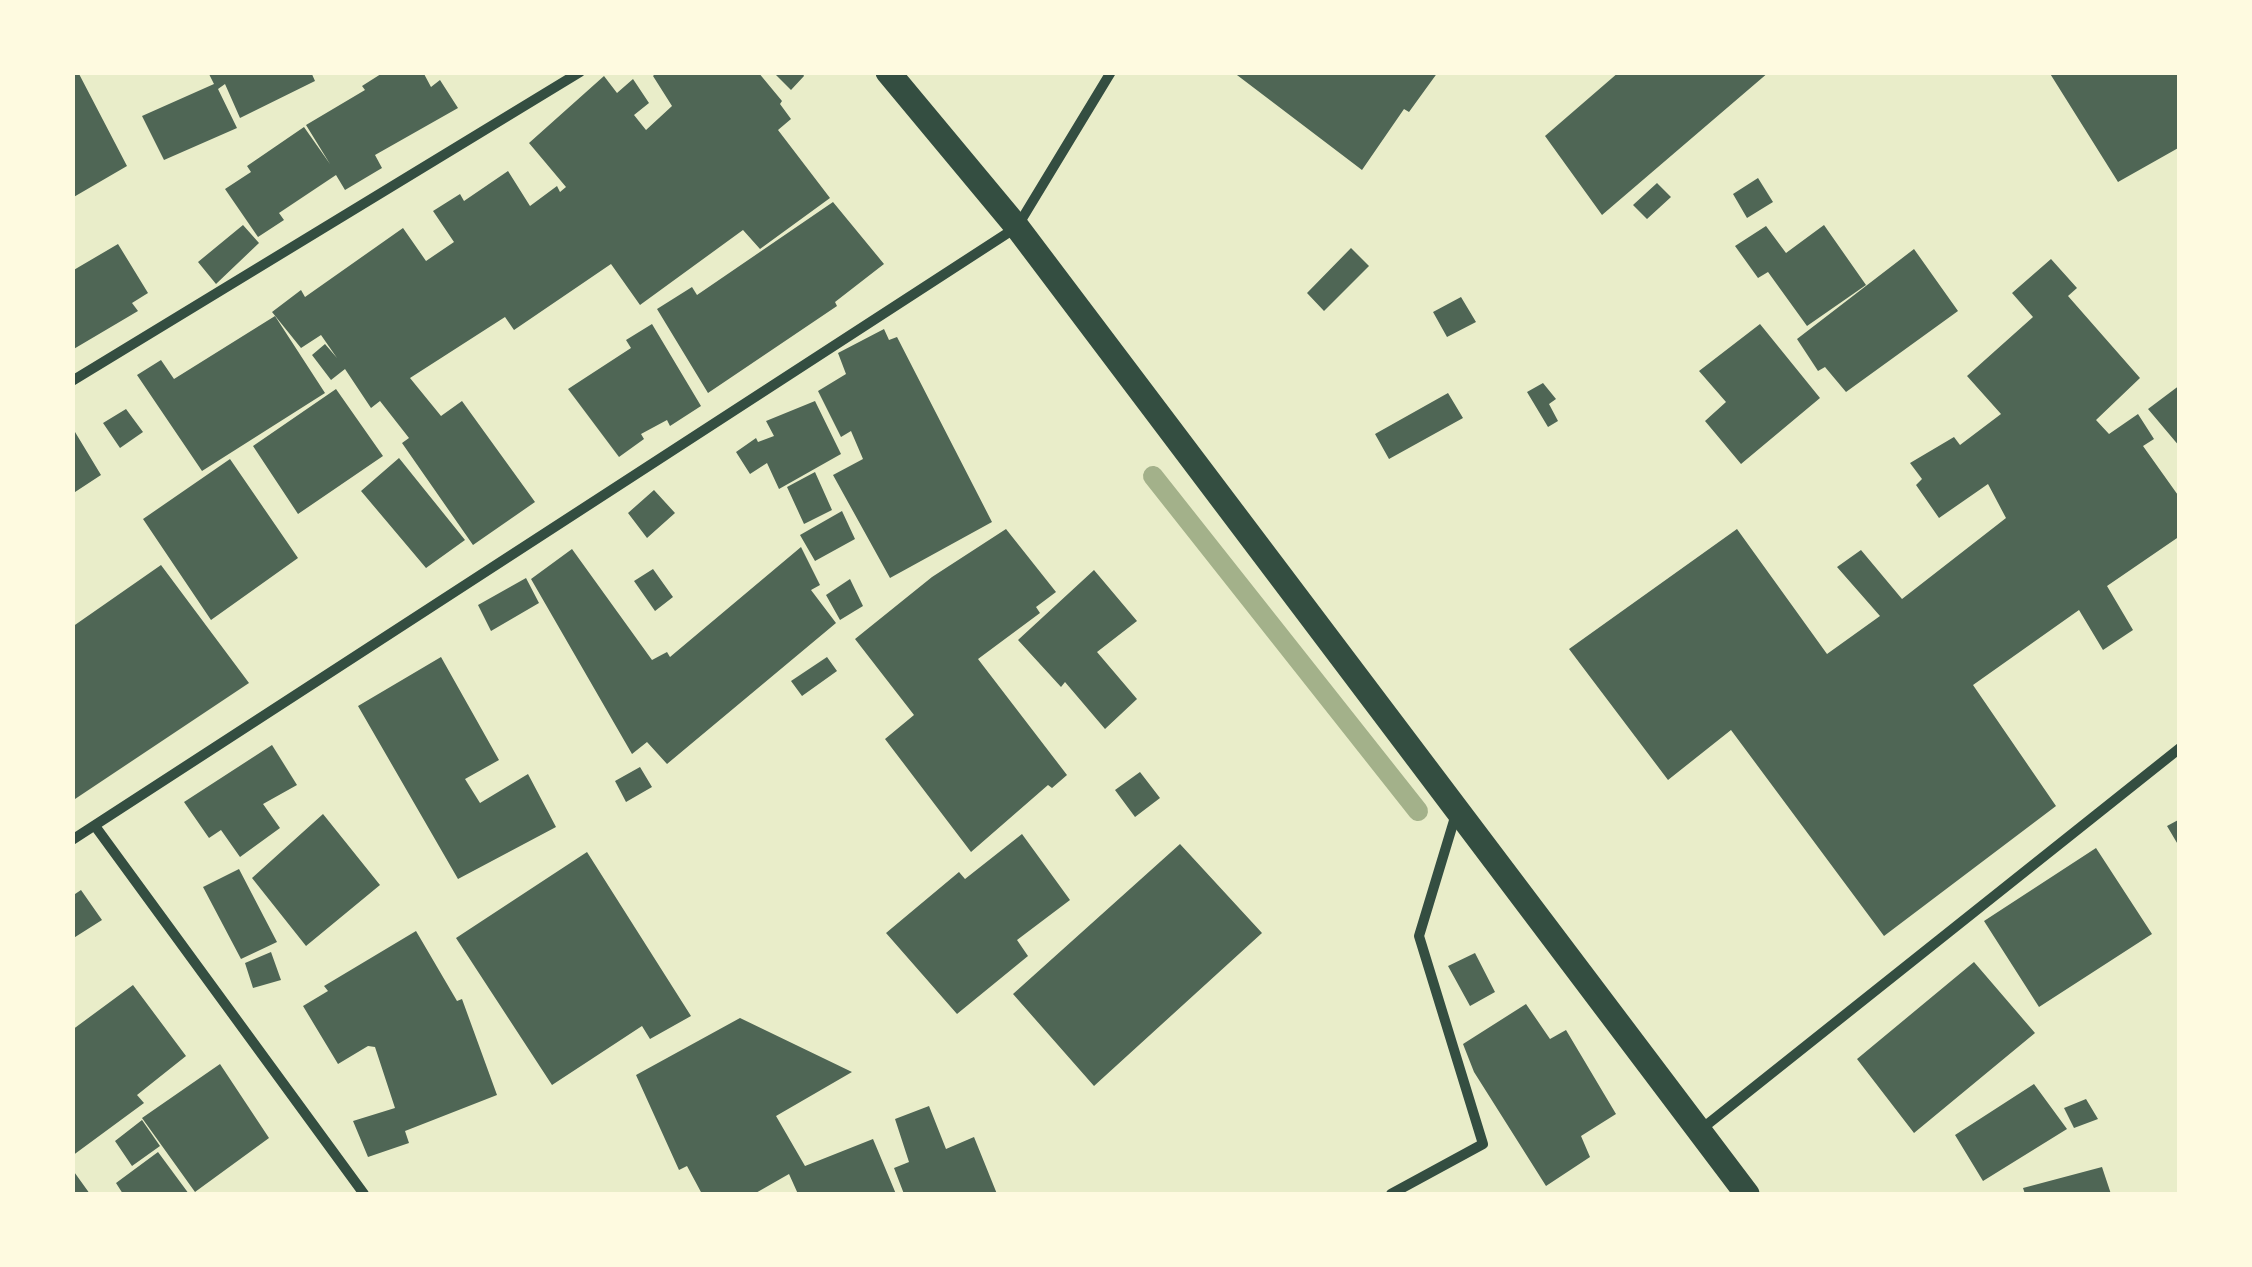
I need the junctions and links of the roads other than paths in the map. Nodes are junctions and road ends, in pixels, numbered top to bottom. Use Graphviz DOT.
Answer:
graph roads {
  1 [pos="580,72"];
  2 [pos="1111,72"];
  3 [pos="892,77"];
  4 [pos="1017,227"];
  5 [pos="72,381"];
  6 [pos="2180,748"];
  7 [pos="1456,814"];
  8 [pos="96,826"];
  9 [pos="72,840"];
  10 [pos="1696,1133"];
  11 [pos="364,1194"];
  12 [pos="1390,1194"];
  13 [pos="1747,1194"];
  1 -- 5 [label="street"];
  2 -- 4 [label="street"];
  3 -- 4 [label="main road"];
  4 -- 7 [label="main road"];
  4 -- 8 [label="street"];
  6 -- 10 [label="street"];
  7 -- 10 [label="main road"];
  7 -- 12 [label="street"];
  8 -- 9 [label="street"];
  8 -- 11 [label="street"];
  10 -- 13 [label="main road"];
}
